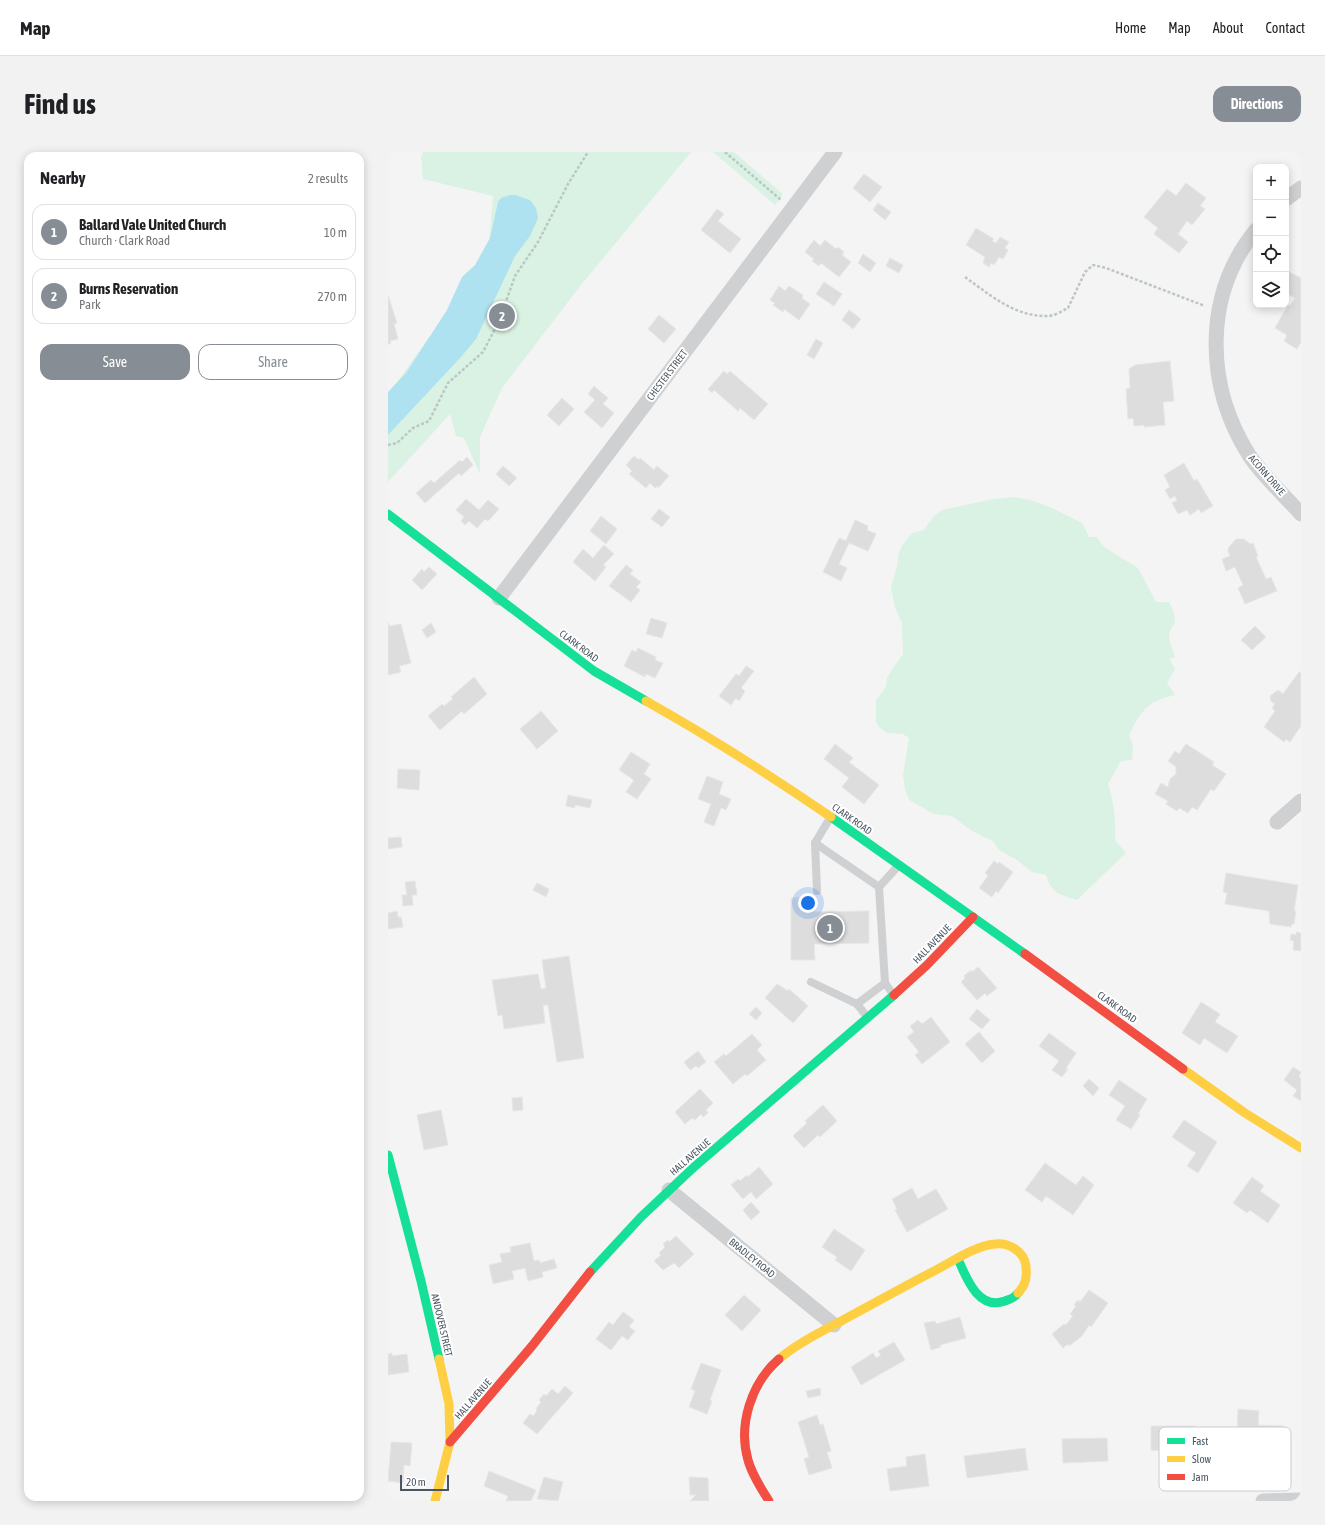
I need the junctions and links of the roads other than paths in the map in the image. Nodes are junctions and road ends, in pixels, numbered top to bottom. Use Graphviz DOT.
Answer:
graph roads {
  1 [pos="835,152"];
  2 [pos="1301,188"];
  3 [pos="1289,197"];
  4 [pos="1253,234"];
  5 [pos="388,514"];
  6 [pos="1301,514"];
  7 [pos="500,598"];
  8 [pos="1301,801"];
  9 [pos="830,817"];
  10 [pos="1277,822"];
  11 [pos="815,843"];
  12 [pos="900,865"];
  13 [pos="879,887"];
  14 [pos="817,891"];
  15 [pos="973,917"];
  16 [pos="811,982"];
  17 [pos="885,984"];
  18 [pos="894,995"];
  19 [pos="857,1004"];
  20 [pos="868,1018"];
  21 [pos="1301,1148"];
  22 [pos="388,1155"];
  23 [pos="669,1190"];
  24 [pos="958,1259"];
  25 [pos="834,1325"];
  26 [pos="450,1442"];
  27 [pos="1301,1500"];
  28 [pos="435,1501"];
  29 [pos="769,1501"];
  30 [pos="1264,1501"];
  1 -- 7 [label="street, CHESTER STREET"];
  2 -- 3 [label="street"];
  4 -- 6 [label="street, ACORN DRIVE"];
  5 -- 7 [label="main road, CLARK ROAD"];
  7 -- 9 [label="main road, CLARK ROAD"];
  8 -- 10 [label="street"];
  9 -- 11 [label="lane"];
  9 -- 12 [label="main road, CLARK ROAD"];
  11 -- 13 [label="lane"];
  11 -- 14 [label="lane"];
  12 -- 13 [label="lane"];
  12 -- 15 [label="main road, CLARK ROAD"];
  13 -- 17 [label="lane"];
  15 -- 18 [label="main road, HALL AVENUE"];
  15 -- 21 [label="main road, CLARK ROAD"];
  16 -- 19 [label="lane"];
  17 -- 18 [label="lane"];
  17 -- 19 [label="lane"];
  18 -- 20 [label="main road, HALL AVENUE"];
  19 -- 20 [label="lane"];
  20 -- 23 [label="main road, HALL AVENUE"];
  22 -- 26 [label="main road, ANDOVER STREET"];
  23 -- 25 [label="street, BRADLEY ROAD"];
  23 -- 26 [label="main road, HALL AVENUE"];
  24 -- 24 [label="main road"];
  24 -- 25 [label="main road"];
  25 -- 29 [label="main road"];
  26 -- 28 [label="main road, ANDOVER STREET"];
  27 -- 30 [label="street"];
}
